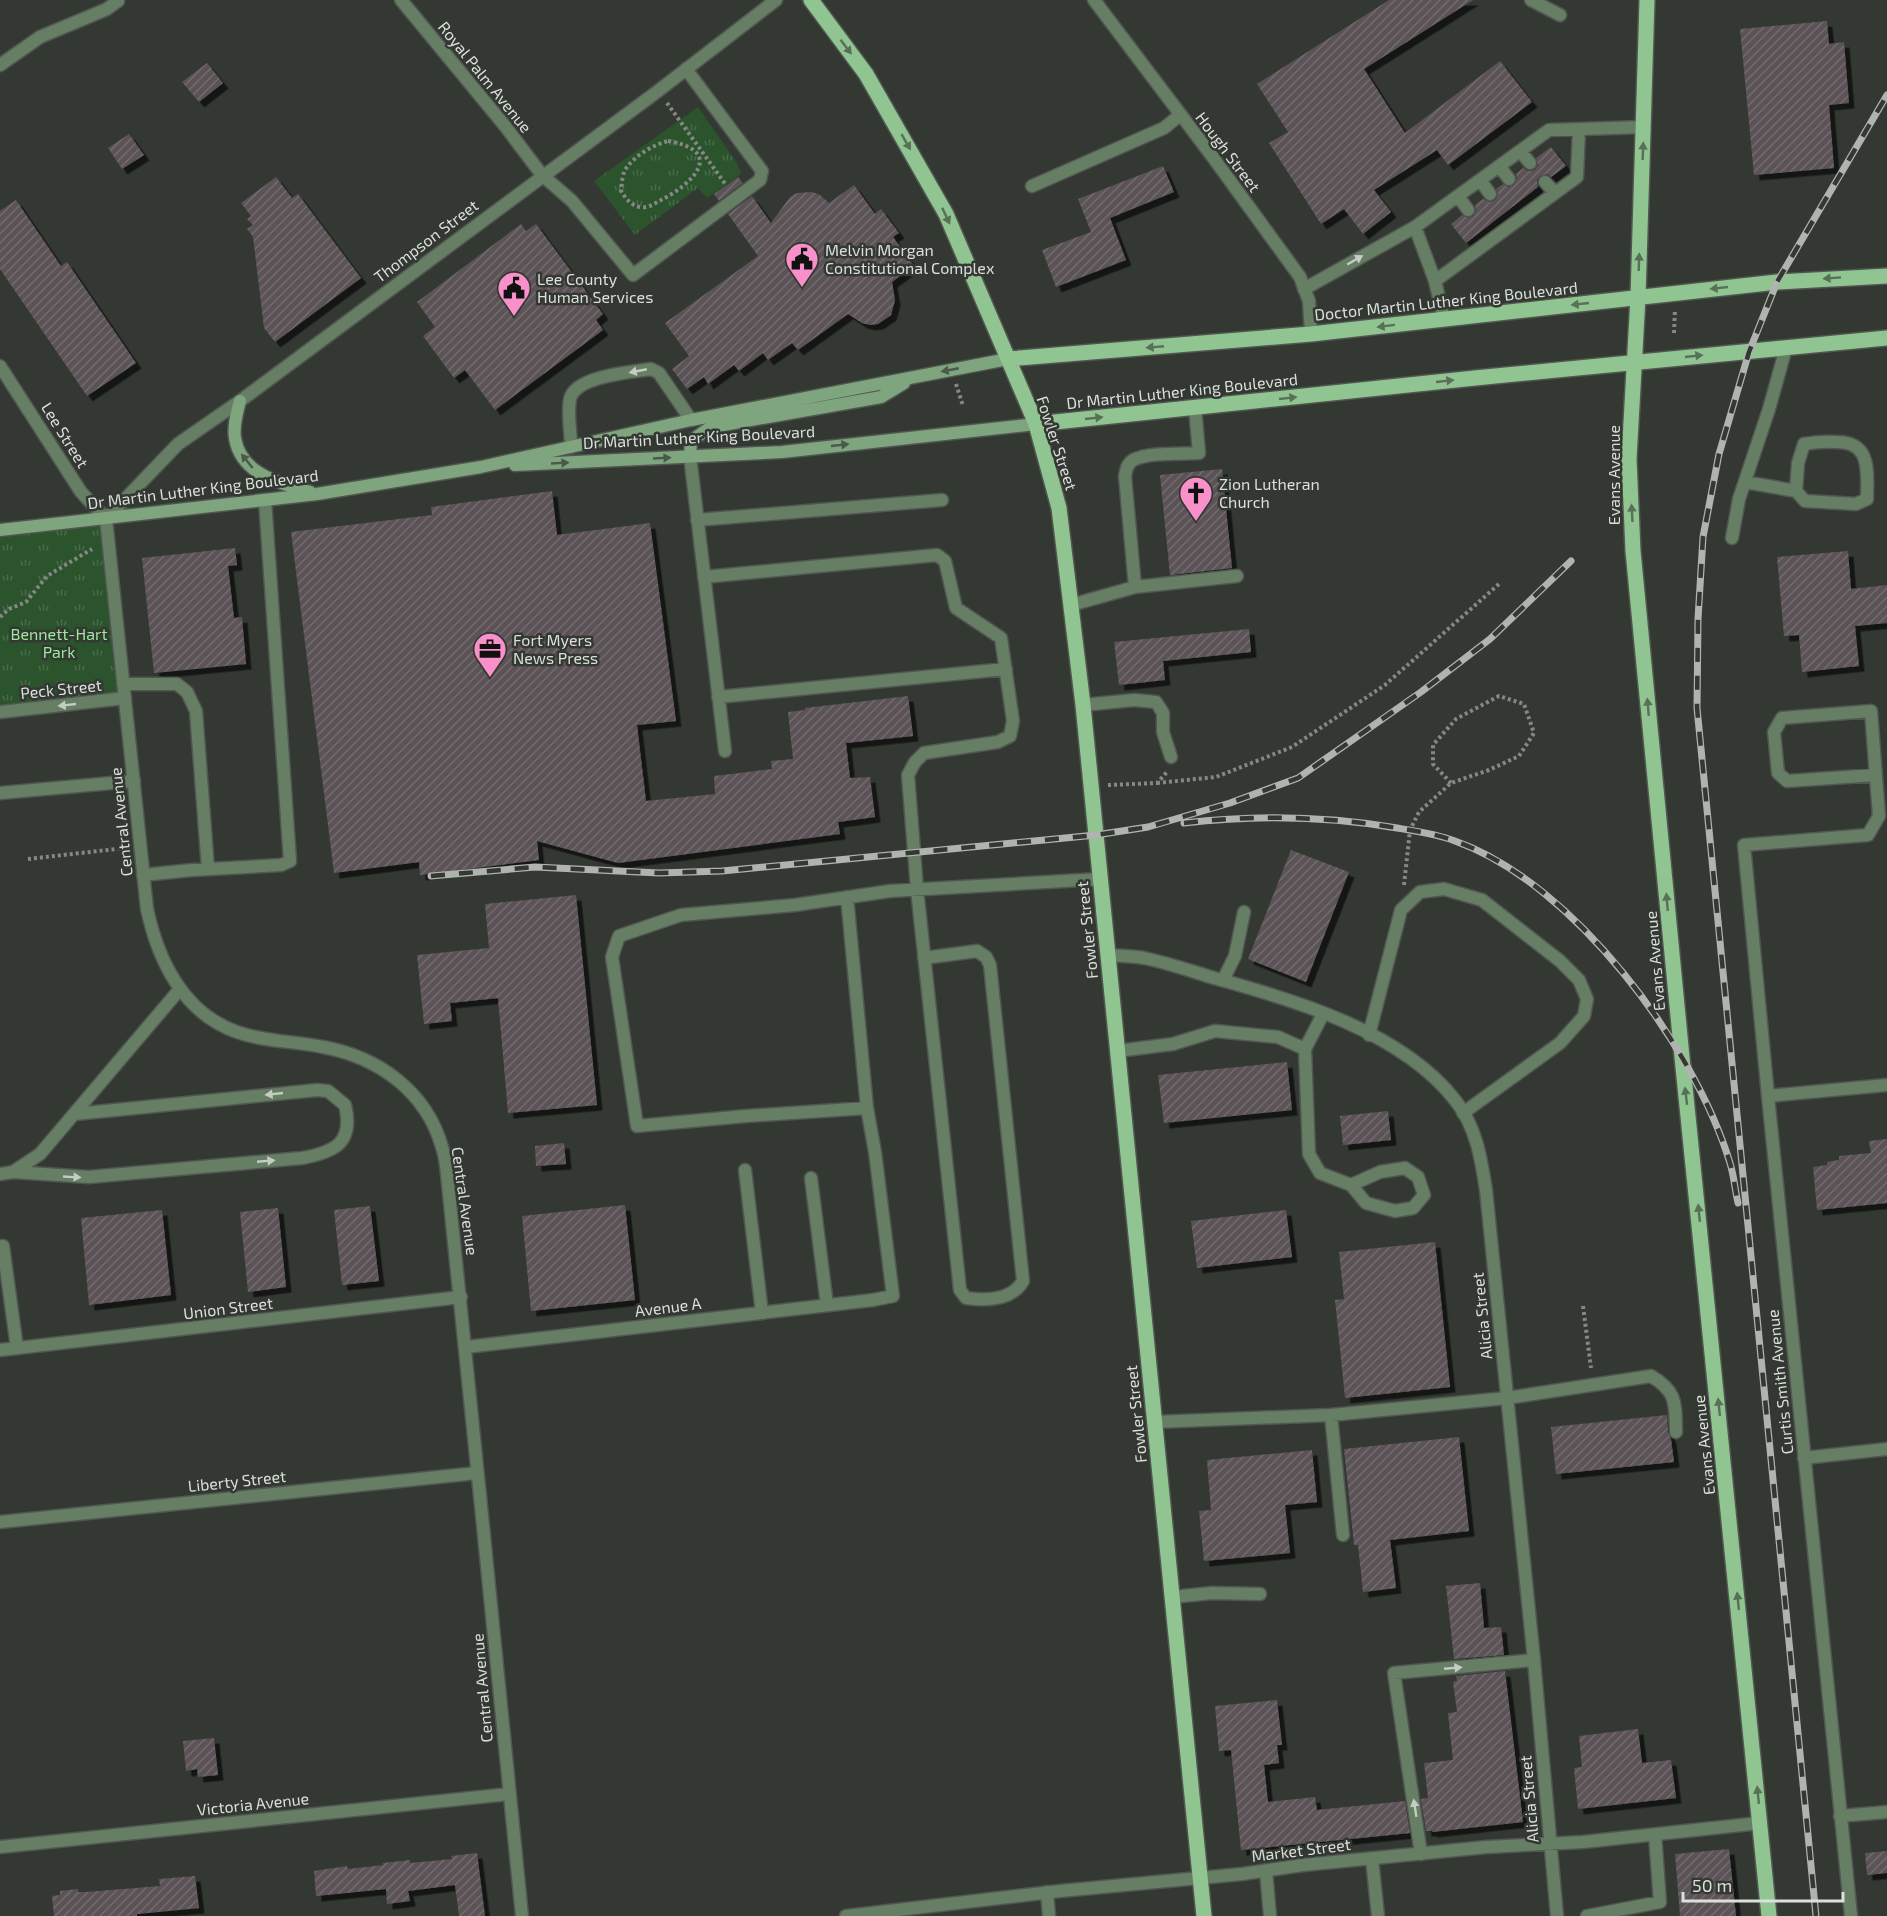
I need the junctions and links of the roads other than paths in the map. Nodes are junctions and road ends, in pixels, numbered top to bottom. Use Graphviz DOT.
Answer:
graph roads {
  1 [pos="401,0"];
  2 [pos="776,0"];
  3 [pos="811,0"];
  4 [pos="1094,0"];
  5 [pos="1531,0"];
  6 [pos="1647,0"];
  7 [pos="1654,0"];
  8 [pos="118,1"];
  9 [pos="1560,15"];
  10 [pos="0,64"];
  11 [pos="686,69"];
  12 [pos="1180,115"];
  13 [pos="1644,127"];
  14 [pos="1579,130"];
  15 [pos="1520,151"];
  16 [pos="1530,163"];
  17 [pos="1499,166"];
  18 [pos="542,176"];
  19 [pos="1509,179"];
  20 [pos="1480,180"];
  21 [pos="1545,182"];
  22 [pos="1032,186"];
  23 [pos="1555,193"];
  24 [pos="1490,194"];
  25 [pos="1458,196"];
  26 [pos="1525,198"];
  27 [pos="1533,208"];
  28 [pos="1468,210"];
  29 [pos="1504,213"];
  30 [pos="1513,224"];
  31 [pos="1415,227"];
  32 [pos="1887,276"];
  33 [pos="1435,280"];
  34 [pos="1304,289"];
  35 [pos="1638,297"];
  36 [pos="1444,319"];
  37 [pos="1311,334"];
  38 [pos="1887,338"];
  39 [pos="1786,348"];
  40 [pos="1008,359"];
  41 [pos="1635,363"];
  42 [pos="0,366"];
  43 [pos="913,377"];
  44 [pos="240,401"];
  45 [pos="1195,407"];
  46 [pos="691,420"];
  47 [pos="1036,424"];
  48 [pos="571,447"];
  49 [pos="690,456"];
  50 [pos="481,467"];
  51 [pos="1745,482"];
  52 [pos="1796,491"];
  53 [pos="317,494"];
  54 [pos="265,500"];
  55 [pos="942,500"];
  56 [pos="106,519"];
  57 [pos="697,520"];
  58 [pos="0,530"];
  59 [pos="1732,538"];
  60 [pos="1237,576"];
  61 [pos="704,577"];
  62 [pos="1136,587"];
  63 [pos="1071,605"];
  64 [pos="1006,669"];
  65 [pos="123,684"];
  66 [pos="718,697"];
  67 [pos="125,698"];
  68 [pos="1083,705"];
  69 [pos="0,712"];
  70 [pos="725,751"];
  71 [pos="1171,757"];
  72 [pos="1876,775"];
  73 [pos="134,781"];
  74 [pos="0,793"];
  75 [pos="208,869"];
  76 [pos="143,875"];
  77 [pos="1100,879"];
  78 [pos="917,890"];
  79 [pos="848,897"];
  80 [pos="1244,912"];
  81 [pos="1107,955"];
  82 [pos="924,958"];
  83 [pos="1222,980"];
  84 [pos="180,989"];
  85 [pos="1323,1014"];
  86 [pos="1369,1035"];
  87 [pos="1305,1049"];
  88 [pos="1117,1051"];
  89 [pos="1887,1085"];
  90 [pos="1768,1096"];
  91 [pos="867,1108"];
  92 [pos="1463,1113"];
  93 [pos="75,1114"];
  94 [pos="745,1170"];
  95 [pos="13,1172"];
  96 [pos="0,1174"];
  97 [pos="811,1178"];
  98 [pos="1351,1185"];
  99 [pos="3,1246"];
  100 [pos="461,1298"];
  101 [pos="827,1305"];
  102 [pos="762,1313"];
  103 [pos="466,1347"];
  104 [pos="17,1348"];
  105 [pos="0,1350"];
  106 [pos="1507,1398"];
  107 [pos="1331,1415"];
  108 [pos="1155,1422"];
  109 [pos="1676,1432"];
  110 [pos="1887,1449"];
  111 [pos="1804,1458"];
  112 [pos="477,1473"];
  113 [pos="0,1522"];
  114 [pos="1343,1535"];
  115 [pos="1260,1594"];
  116 [pos="1172,1597"];
  117 [pos="1534,1660"];
  118 [pos="509,1794"];
  119 [pos="1887,1812"];
  120 [pos="1840,1816"];
  121 [pos="1760,1823"];
  122 [pos="1655,1834"];
  123 [pos="1550,1844"];
  124 [pos="0,1847"];
  125 [pos="1421,1854"];
  126 [pos="1372,1859"];
  127 [pos="1266,1871"];
  128 [pos="1200,1879"];
  129 [pos="1047,1892"];
  130 [pos="1660,1902"];
  131 [pos="522,1916"];
  132 [pos="846,1916"];
  133 [pos="1049,1916"];
  134 [pos="1204,1916"];
  135 [pos="1270,1916"];
  136 [pos="1378,1916"];
  137 [pos="1557,1916"];
  138 [pos="1587,1916"];
  139 [pos="1655,1916"];
  140 [pos="1769,1916"];
  141 [pos="1851,1916"];
  1 -- 18 [label="street, Royal Palm Avenue"];
  2 -- 11 [label="street, Thompson Street"];
  3 -- 40 [label="main road, Fowler Street, one-way"];
  4 -- 12 [label="street, Hough Street"];
  5 -- 9 [label="street"];
  6 -- 7 [label="street"];
  6 -- 13 [label="main road, Evans Avenue"];
  8 -- 10 [label="street"];
  11 -- 18 [label="street, Thompson Street"];
  11 -- 18 [label="street, Royal Palm Avenue"];
  12 -- 22 [label="street"];
  12 -- 34 [label="street, Hough Street"];
  13 -- 14 [label="street"];
  35 -- 13 [label="main road, Evans Avenue, one-way"];
  14 -- 15 [label="street"];
  14 -- 23 [label="street"];
  15 -- 16 [label="street"];
  15 -- 17 [label="street"];
  17 -- 19 [label="street"];
  17 -- 20 [label="street"];
  18 -- 44 [label="street, Thompson Street"];
  20 -- 24 [label="street"];
  20 -- 25 [label="street"];
  21 -- 23 [label="street"];
  23 -- 27 [label="street"];
  25 -- 28 [label="street"];
  25 -- 31 [label="street"];
  26 -- 27 [label="street"];
  27 -- 30 [label="street"];
  29 -- 30 [label="street"];
  30 -- 33 [label="street"];
  31 -- 33 [label="street"];
  34 -- 31 [label="street, one-way"];
  32 -- 35 [label="main road, Doctor Martin Luther King Boulevard, one-way"];
  33 -- 36 [label="street"];
  34 -- 37 [label="street, Hough Street"];
  35 -- 36 [label="main road, Doctor Martin Luther King Boulevard, one-way"];
  35 -- 41 [label="main road, Evans Avenue"];
  36 -- 37 [label="main road, Doctor Martin Luther King Boulevard, one-way"];
  37 -- 40 [label="main road, Doctor Martin Luther King Boulevard, one-way"];
  38 -- 39 [label="main road"];
  41 -- 39 [label="main road, one-way"];
  39 -- 51 [label="street"];
  40 -- 43 [label="main road, Dr Martin Luther King Boulevard, one-way"];
  40 -- 47 [label="main road, Fowler Street"];
  45 -- 41 [label="main road, Dr Martin Luther King Boulevard, one-way"];
  121 -- 41 [label="main road, Evans Avenue, one-way"];
  42 -- 56 [label="street, Lee Street"];
  43 -- 46 [label="main road, Dr Martin Luther King Boulevard"];
  43 -- 49 [label="main road"];
  53 -- 44 [label="main road, one-way"];
  44 -- 56 [label="street, Thompson Street"];
  47 -- 45 [label="main road, Dr Martin Luther King Boulevard, one-way"];
  45 -- 62 [label="street"];
  46 -- 48 [label="main road, Dr Martin Luther King Boulevard"];
  46 -- 48 [label="street, one-way"];
  49 -- 47 [label="main road, Dr Martin Luther King Boulevard, one-way"];
  47 -- 63 [label="main road, Fowler Street"];
  48 -- 50 [label="main road, Dr Martin Luther King Boulevard"];
  50 -- 49 [label="main road, Dr Martin Luther King Boulevard, one-way"];
  49 -- 57 [label="street"];
  50 -- 53 [label="main road, Dr Martin Luther King Boulevard"];
  51 -- 52 [label="street"];
  51 -- 59 [label="street"];
  52 -- 52 [label="street"];
  53 -- 54 [label="main road, Dr Martin Luther King Boulevard"];
  54 -- 56 [label="main road, Dr Martin Luther King Boulevard"];
  54 -- 75 [label="street"];
  55 -- 57 [label="street"];
  56 -- 58 [label="main road, Dr Martin Luther King Boulevard"];
  56 -- 65 [label="street, Central Avenue"];
  57 -- 61 [label="street"];
  60 -- 62 [label="street"];
  61 -- 64 [label="street"];
  61 -- 66 [label="street"];
  62 -- 63 [label="street"];
  63 -- 68 [label="main road, Fowler Street"];
  64 -- 66 [label="street"];
  64 -- 78 [label="street"];
  65 -- 67 [label="street, Central Avenue"];
  65 -- 75 [label="street"];
  66 -- 70 [label="street"];
  67 -- 69 [label="street, Peck Street, one-way"];
  67 -- 73 [label="street, Central Avenue"];
  68 -- 71 [label="street"];
  68 -- 77 [label="main road, Fowler Street"];
  72 -- 72 [label="street"];
  72 -- 90 [label="street, Curtis Smith Avenue"];
  73 -- 74 [label="street"];
  73 -- 76 [label="street, Central Avenue"];
  75 -- 76 [label="street"];
  76 -- 84 [label="street, Central Avenue"];
  77 -- 78 [label="street"];
  77 -- 81 [label="main road, Fowler Street"];
  78 -- 79 [label="street"];
  78 -- 82 [label="street"];
  79 -- 91 [label="street"];
  79 -- 91 [label="street"];
  80 -- 83 [label="street"];
  81 -- 83 [label="street, Alicia Street"];
  81 -- 88 [label="main road, Fowler Street"];
  82 -- 82 [label="street"];
  83 -- 85 [label="street, Alicia Street"];
  84 -- 93 [label="street"];
  84 -- 100 [label="street, Central Avenue"];
  85 -- 86 [label="street, Alicia Street"];
  85 -- 87 [label="street"];
  86 -- 92 [label="street, Alicia Street"];
  86 -- 92 [label="street"];
  87 -- 88 [label="street"];
  87 -- 98 [label="street"];
  88 -- 108 [label="main road, Fowler Street"];
  89 -- 90 [label="street"];
  90 -- 111 [label="street, Curtis Smith Avenue"];
  91 -- 101 [label="street, Avenue A"];
  92 -- 106 [label="street, Alicia Street"];
  93 -- 95 [label="street"];
  95 -- 93 [label="street, one-way"];
  94 -- 102 [label="street"];
  95 -- 96 [label="street"];
  97 -- 101 [label="street"];
  98 -- 98 [label="street"];
  99 -- 104 [label="street"];
  100 -- 103 [label="street, Central Avenue"];
  100 -- 104 [label="street, Union Street"];
  101 -- 102 [label="street, Avenue A"];
  102 -- 103 [label="street, Avenue A"];
  103 -- 112 [label="street, Central Avenue"];
  104 -- 105 [label="street, Union Street"];
  106 -- 107 [label="street"];
  106 -- 109 [label="street"];
  106 -- 117 [label="street, Alicia Street"];
  107 -- 108 [label="street"];
  107 -- 114 [label="street"];
  108 -- 116 [label="main road, Fowler Street"];
  110 -- 111 [label="street"];
  111 -- 120 [label="street, Curtis Smith Avenue"];
  112 -- 113 [label="street, Liberty Street"];
  112 -- 118 [label="street, Central Avenue"];
  115 -- 116 [label="street"];
  116 -- 128 [label="main road, Fowler Street"];
  117 -- 123 [label="street, Alicia Street"];
  125 -- 117 [label="street, one-way"];
  118 -- 124 [label="street, Victoria Avenue"];
  118 -- 131 [label="street, Central Avenue"];
  119 -- 120 [label="street"];
  120 -- 141 [label="street, Curtis Smith Avenue"];
  121 -- 122 [label="street, Market Street"];
  121 -- 140 [label="main road, Evans Avenue"];
  122 -- 123 [label="street, Market Street"];
  122 -- 130 [label="street"];
  123 -- 125 [label="street, Market Street"];
  123 -- 137 [label="street, Alicia Street"];
  125 -- 126 [label="street, Market Street"];
  126 -- 127 [label="street, Market Street"];
  126 -- 136 [label="street"];
  127 -- 128 [label="street, Market Street"];
  127 -- 135 [label="street"];
  128 -- 129 [label="street, Market Street"];
  128 -- 134 [label="main road, Fowler Street"];
  129 -- 132 [label="street, Market Street"];
  129 -- 133 [label="street"];
  130 -- 138 [label="street"];
  130 -- 139 [label="street"];
}
